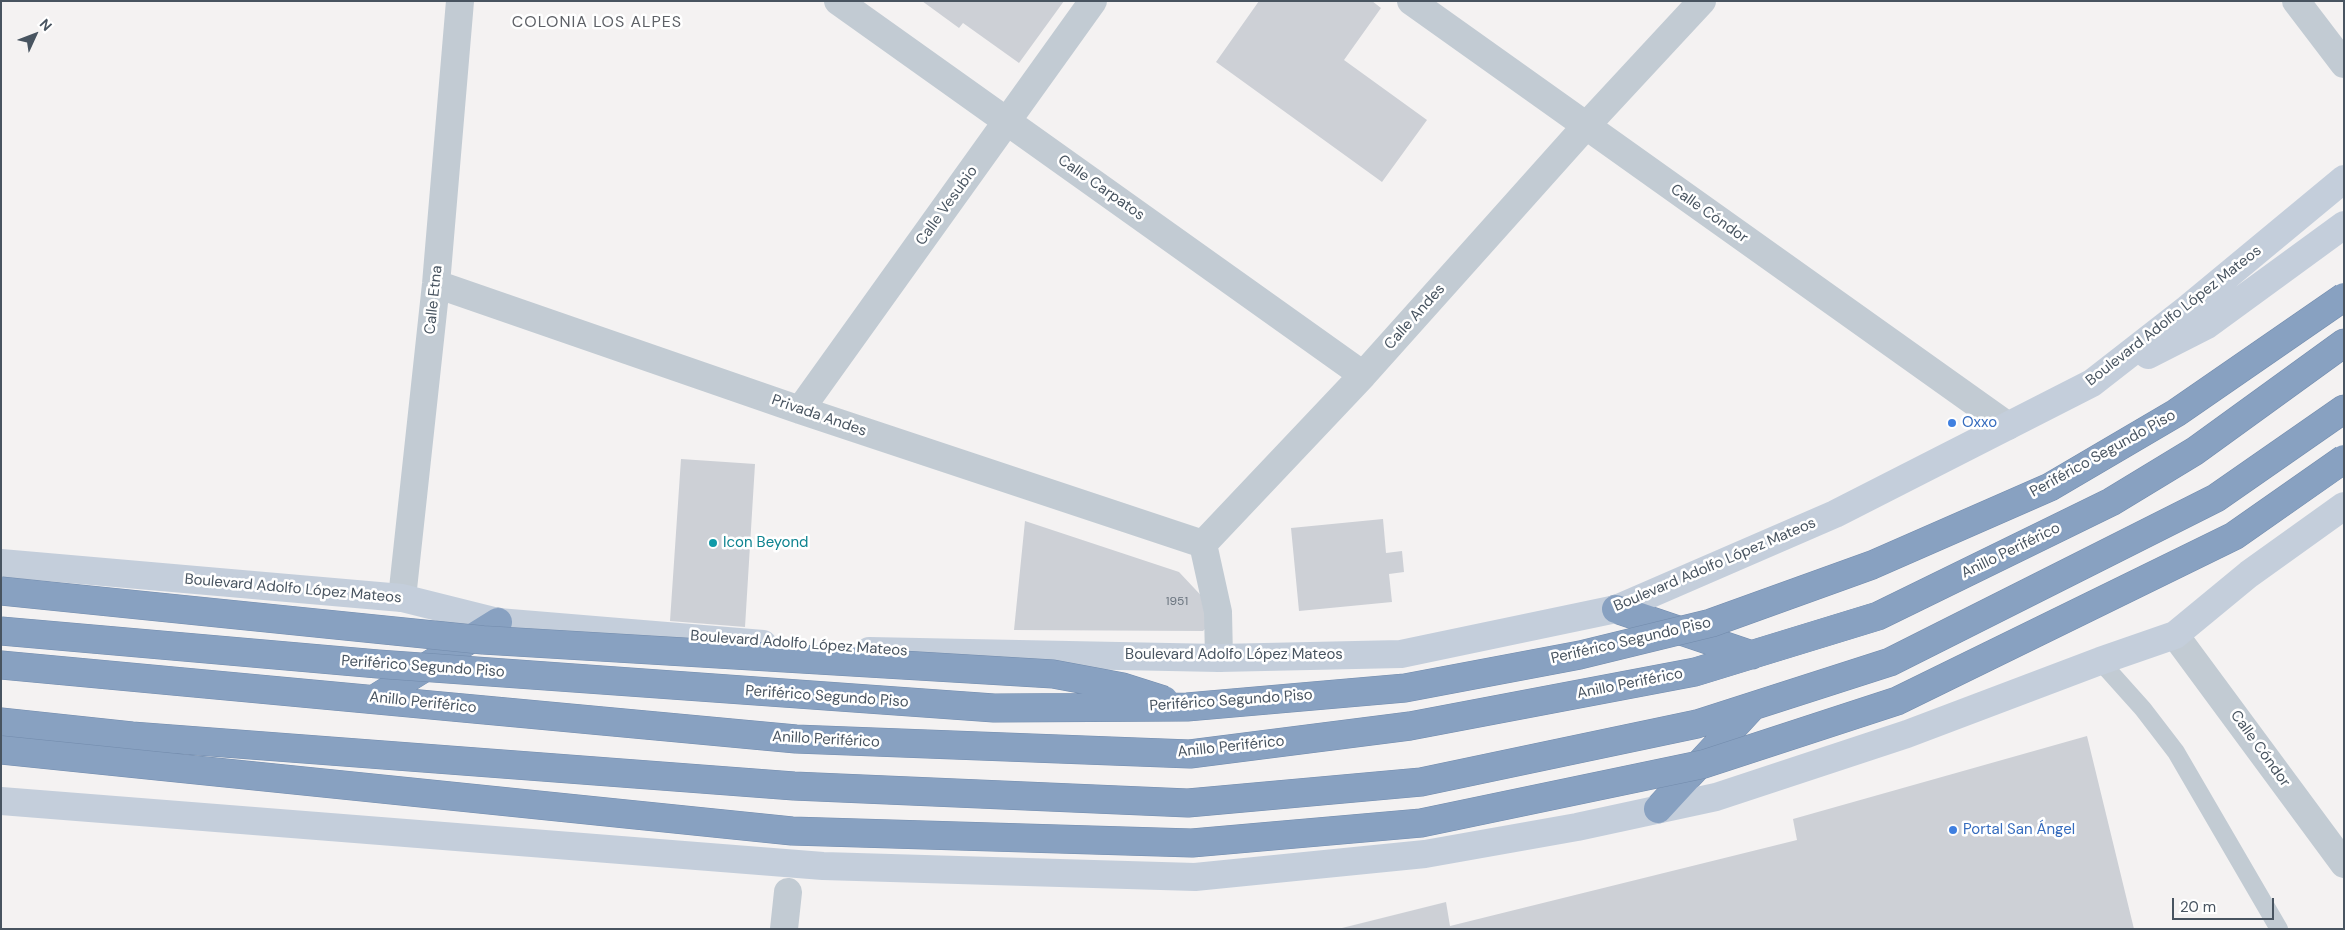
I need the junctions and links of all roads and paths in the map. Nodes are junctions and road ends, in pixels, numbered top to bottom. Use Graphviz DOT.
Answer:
graph roads {
  1 [pos="460,1"];
  2 [pos="838,1"];
  3 [pos="1093,1"];
  4 [pos="1411,1"];
  5 [pos="1702,1"];
  6 [pos="2296,1"];
  7 [pos="2344,64"];
  8 [pos="1008,122"];
  9 [pos="1585,126"];
  10 [pos="2344,179"];
  11 [pos="2344,225"];
  12 [pos="436,284"];
  13 [pos="2344,297"];
  14 [pos="2344,343"];
  15 [pos="1364,375"];
  16 [pos="2092,383"];
  17 [pos="2344,409"];
  18 [pos="800,410"];
  19 [pos="2008,426"];
  20 [pos="2344,459"];
  21 [pos="2344,506"];
  22 [pos="1203,544"];
  23 [pos="1,563"];
  24 [pos="1,591"];
  25 [pos="402,598"];
  26 [pos="1616,609"];
  27 [pos="498,622"];
  28 [pos="1,631"];
  29 [pos="2175,635"];
  30 [pos="1752,654"];
  31 [pos="1219,658"];
  32 [pos="2100,661"];
  33 [pos="1,664"];
  34 [pos="376,698"];
  35 [pos="1753,706"];
  36 [pos="1187,707"];
  37 [pos="1,722"];
  38 [pos="132,736"];
  39 [pos="1,744"];
  40 [pos="1,750"];
  41 [pos="1,801"];
  42 [pos="1658,810"];
  43 [pos="2344,864"];
  44 [pos="788,892"];
  45 [pos="784,929"];
  46 [pos="2279,929"];
  1 -- 12 [label="street, Calle Etna"];
  2 -- 8 [label="street, Calle Carpatos"];
  3 -- 8 [label="street, Calle Vesubio"];
  4 -- 9 [label="street, Calle Cóndor"];
  5 -- 9 [label="street, Calle Andes"];
  6 -- 7 [label="street"];
  8 -- 15 [label="street, Calle Carpatos"];
  8 -- 18 [label="street, Calle Vesubio"];
  9 -- 15 [label="street, Calle Andes"];
  9 -- 19 [label="street, Calle Cóndor"];
  10 -- 16 [label="main road, Boulevard Adolfo López Mateos"];
  11 -- 16 [label="main road"];
  12 -- 18 [label="street, Privada Andes"];
  12 -- 25 [label="street, Calle Etna"];
  13 -- 36 [label="highway, Periférico Segundo Piso, bridge"];
  14 -- 30 [label="highway, Anillo Periférico"];
  15 -- 22 [label="street, Calle Andes"];
  16 -- 19 [label="main road, Boulevard Adolfo López Mateos"];
  17 -- 35 [label="highway"];
  18 -- 22 [label="street, Privada Andes"];
  19 -- 26 [label="main road, Boulevard Adolfo López Mateos"];
  20 -- 40 [label="highway, bridge"];
  21 -- 29 [label="main road"];
  22 -- 31 [label="street"];
  23 -- 25 [label="main road, Boulevard Adolfo López Mateos"];
  24 -- 36 [label="highway, bridge"];
  25 -- 27 [label="main road, Boulevard Adolfo López Mateos"];
  26 -- 30 [label="highway"];
  26 -- 31 [label="main road, Boulevard Adolfo López Mateos"];
  27 -- 31 [label="main road, Boulevard Adolfo López Mateos"];
  27 -- 34 [label="highway"];
  28 -- 36 [label="highway, Periférico Segundo Piso, bridge"];
  29 -- 32 [label="main road"];
  29 -- 43 [label="street, Calle Cóndor"];
  30 -- 34 [label="highway, Anillo Periférico"];
  32 -- 42 [label="main road"];
  32 -- 46 [label="lane"];
  33 -- 34 [label="highway, Anillo Periférico"];
  35 -- 38 [label="highway"];
  35 -- 42 [label="highway"];
  37 -- 38 [label="highway"];
  38 -- 39 [label="highway"];
  41 -- 42 [label="main road"];
  44 -- 45 [label="street"];
}
